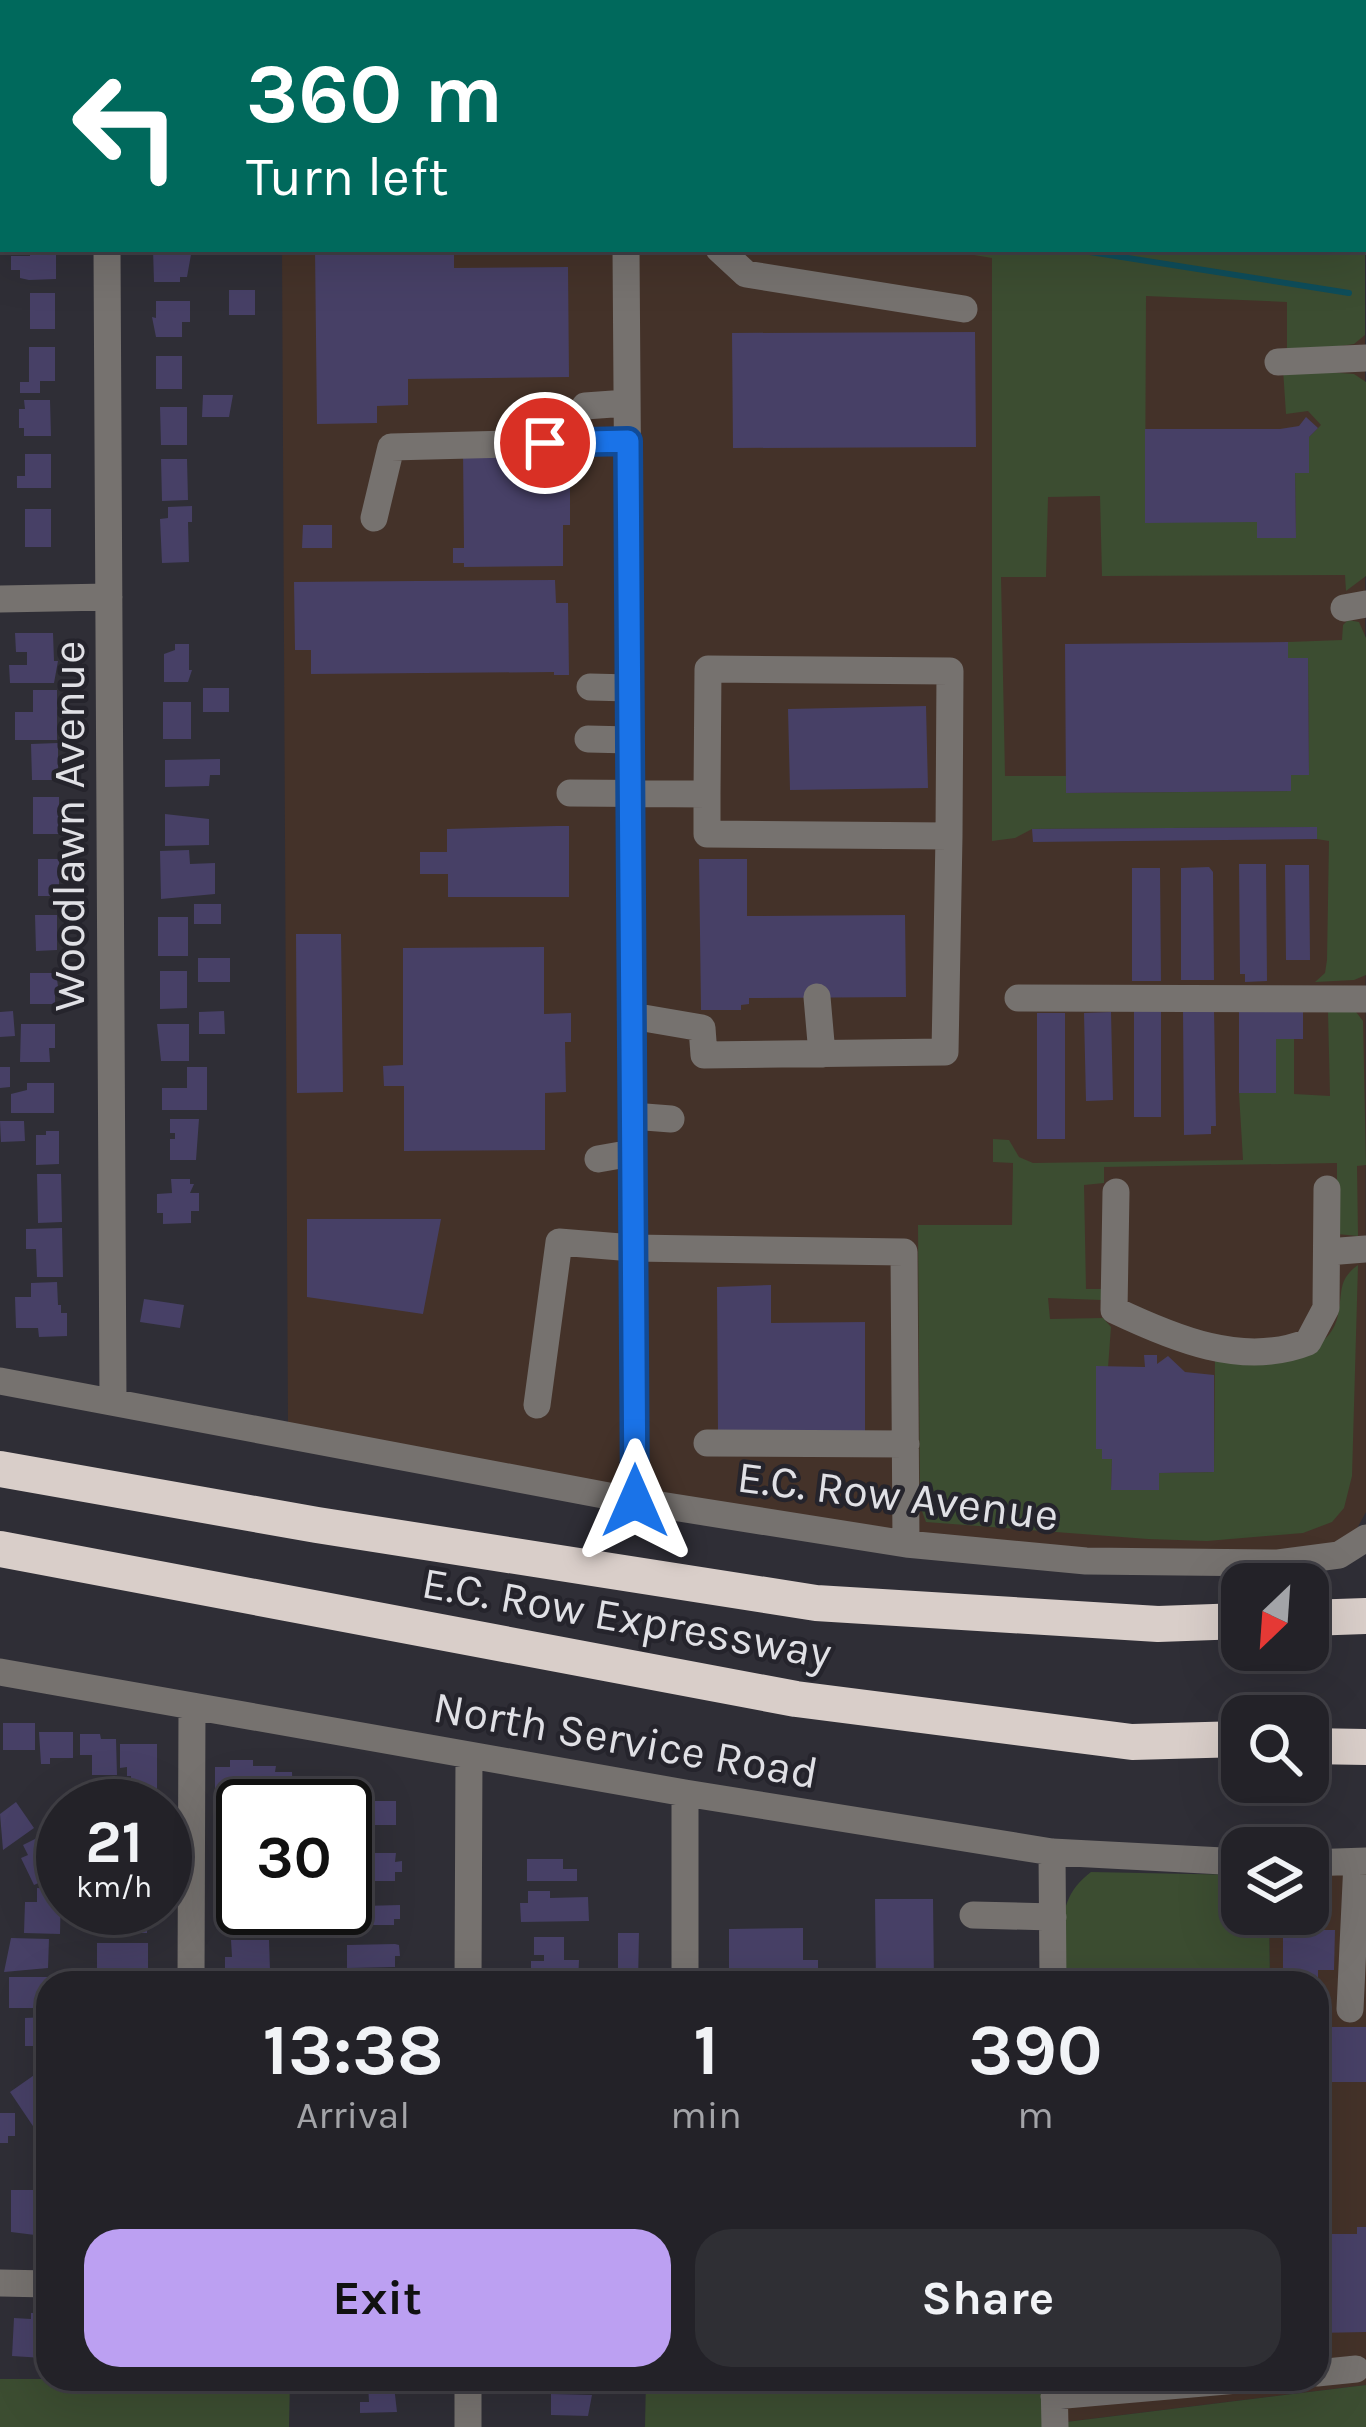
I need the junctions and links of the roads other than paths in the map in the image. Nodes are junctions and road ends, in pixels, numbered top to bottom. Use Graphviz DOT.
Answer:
graph roads {
  1 [pos="106,252"];
  2 [pos="626,252"];
  3 [pos="721,252"];
  4 [pos="964,308"];
  5 [pos="1366,358"];
  6 [pos="1278,362"];
  7 [pos="627,403"];
  8 [pos="585,406"];
  9 [pos="628,441"];
  10 [pos="374,518"];
  11 [pos="109,597"];
  12 [pos="0,598"];
  13 [pos="590,687"];
  14 [pos="629,688"];
  15 [pos="587,739"];
  16 [pos="630,740"];
  17 [pos="570,793"];
  18 [pos="630,794"];
  19 [pos="707,794"];
  20 [pos="949,836"];
  21 [pos="817,997"];
  22 [pos="1018,998"];
  23 [pos="1366,999"];
  24 [pos="632,1016"];
  25 [pos="822,1054"];
  26 [pos="632,1116"];
  27 [pos="671,1120"];
  28 [pos="632,1153"];
  29 [pos="598,1159"];
  30 [pos="1327,1189"];
  31 [pos="1116,1192"];
  32 [pos="633,1248"];
  33 [pos="1366,1250"];
  34 [pos="1327,1252"];
  35 [pos="0,1381"];
  36 [pos="113,1402"];
  37 [pos="537,1405"];
  38 [pos="707,1443"];
  39 [pos="906,1444"];
  40 [pos="0,1469"];
  41 [pos="635,1501"];
  42 [pos="1364,1540"];
  43 [pos="906,1544"];
  44 [pos="0,1549"];
  45 [pos="1366,1616"];
  46 [pos="1329,1617"];
  47 [pos="1221,1622"];
  48 [pos="0,1672"];
  49 [pos="192,1707"];
  50 [pos="1366,1737"];
  51 [pos="1329,1740"];
  52 [pos="1221,1742"];
  53 [pos="1329,1744"];
  54 [pos="1366,1748"];
  55 [pos="469,1756"];
  56 [pos="685,1793"];
  57 [pos="1052,1852"];
  58 [pos="1221,1861"];
  59 [pos="1362,1861"];
  60 [pos="1329,1863"];
  61 [pos="973,1915"];
  62 [pos="1053,1916"];
  63 [pos="191,1971"];
  64 [pos="468,1971"];
  65 [pos="686,1971"];
  66 [pos="1053,1971"];
  67 [pos="1350,2009"];
  68 [pos="0,2283"];
  69 [pos="36,2284"];
  70 [pos="1356,2369"];
  71 [pos="1329,2372"];
  72 [pos="468,2391"];
  73 [pos="1054,2391"];
  74 [pos="468,2427"];
  75 [pos="1054,2427"];
  1 -- 11 [label="street, Woodlawn Avenue"];
  2 -- 7 [label="street"];
  3 -- 4 [label="street"];
  5 -- 6 [label="street"];
  7 -- 8 [label="street"];
  7 -- 9 [label="street"];
  9 -- 10 [label="street"];
  9 -- 14 [label="street"];
  11 -- 12 [label="street"];
  11 -- 36 [label="street, Woodlawn Avenue"];
  13 -- 14 [label="street"];
  14 -- 16 [label="street"];
  15 -- 16 [label="street"];
  16 -- 18 [label="street"];
  17 -- 18 [label="street"];
  18 -- 19 [label="street"];
  18 -- 24 [label="street"];
  19 -- 20 [label="street"];
  19 -- 20 [label="street"];
  20 -- 25 [label="street"];
  21 -- 25 [label="street"];
  22 -- 23 [label="street"];
  24 -- 25 [label="street"];
  24 -- 26 [label="street"];
  26 -- 27 [label="street"];
  26 -- 28 [label="street"];
  28 -- 29 [label="street"];
  28 -- 32 [label="street"];
  30 -- 34 [label="street"];
  31 -- 34 [label="street"];
  32 -- 37 [label="street"];
  32 -- 39 [label="street"];
  32 -- 41 [label="street"];
  33 -- 34 [label="street"];
  35 -- 36 [label="street, E.C. Row Avenue"];
  36 -- 41 [label="street, E.C. Row Avenue"];
  38 -- 39 [label="street"];
  39 -- 43 [label="street"];
  40 -- 47 [label="highway, E.C. Row Expressway"];
  41 -- 43 [label="street, E.C. Row Avenue"];
  42 -- 43 [label="street, E.C. Row Avenue"];
  44 -- 52 [label="highway, E.C. Row Expressway"];
  45 -- 46 [label="highway"];
  48 -- 49 [label="street, North Service Road"];
  49 -- 55 [label="street, North Service Road"];
  49 -- 63 [label="street"];
  50 -- 51 [label="highway"];
  53 -- 54 [label="highway"];
  55 -- 56 [label="street, North Service Road"];
  55 -- 64 [label="street"];
  56 -- 57 [label="street, North Service Road"];
  56 -- 65 [label="street"];
  57 -- 58 [label="street, North Service Road"];
  57 -- 62 [label="street"];
  59 -- 60 [label="street"];
  59 -- 67 [label="street"];
  61 -- 62 [label="street"];
  62 -- 66 [label="street"];
  68 -- 69 [label="street"];
  70 -- 71 [label="street"];
  72 -- 74 [label="street"];
  73 -- 75 [label="street"];
}
